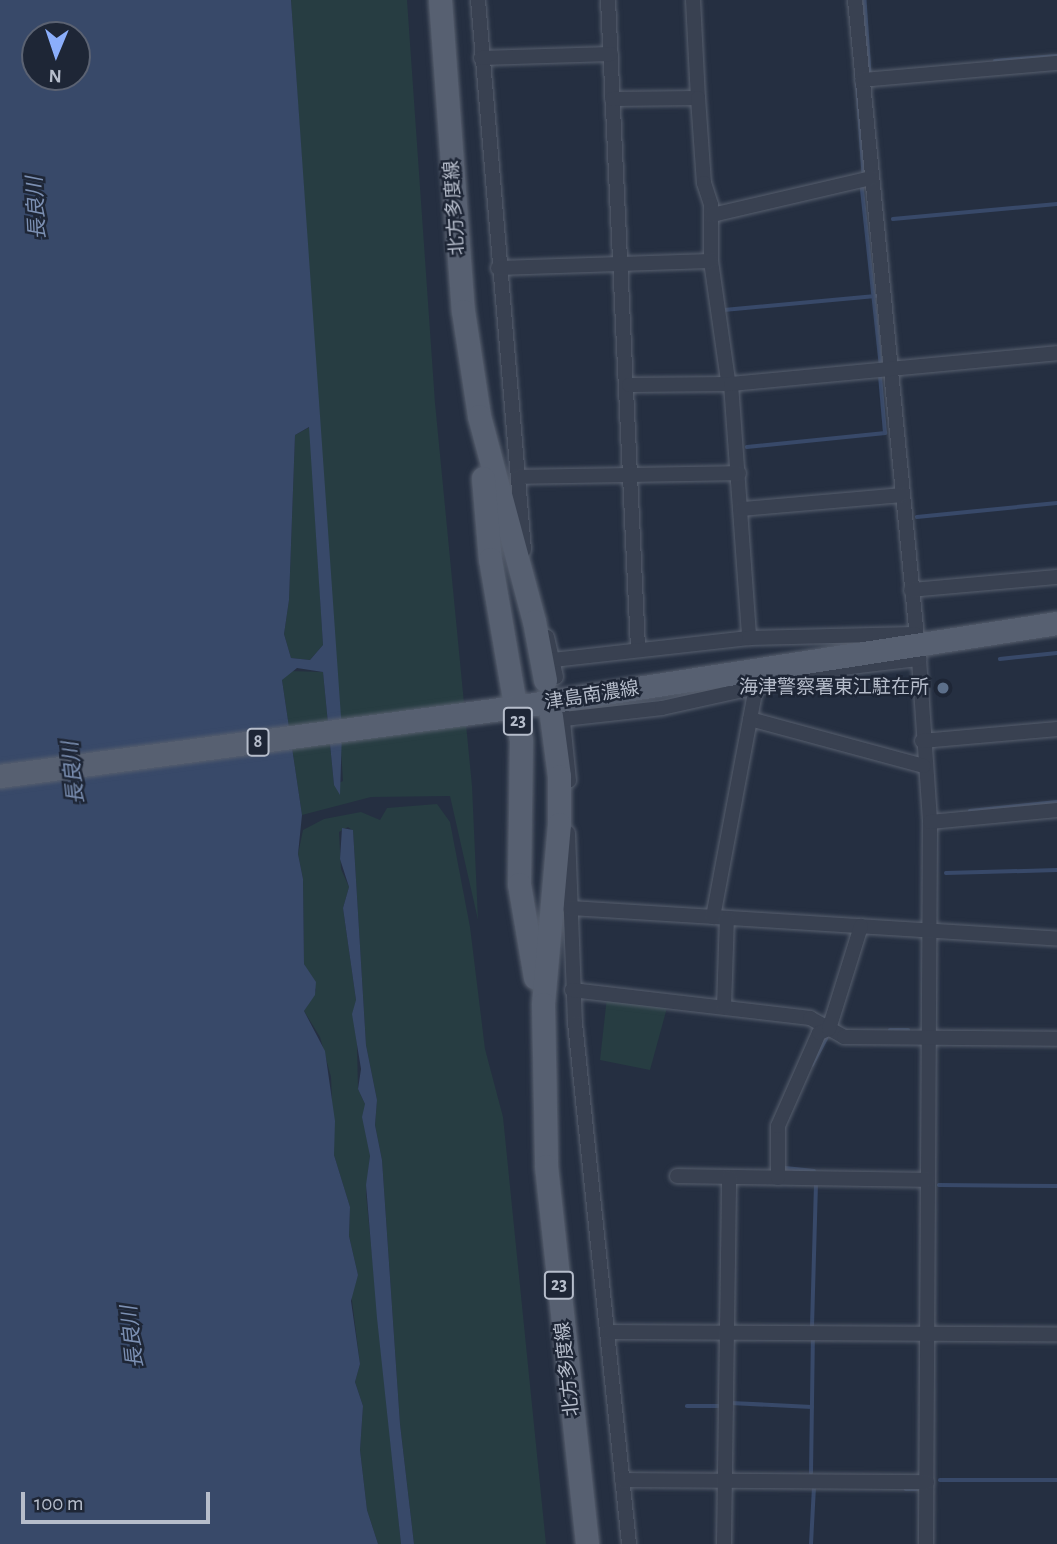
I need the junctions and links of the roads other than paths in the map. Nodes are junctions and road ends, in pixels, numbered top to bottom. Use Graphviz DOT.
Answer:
graph roads {
  1 [pos="440,0"];
  2 [pos="478,0"];
  3 [pos="608,0"];
  4 [pos="694,0"];
  5 [pos="855,0"];
  6 [pos="611,54"];
  7 [pos="481,58"];
  8 [pos="1057,63"];
  9 [pos="862,80"];
  10 [pos="698,97"];
  11 [pos="612,99"];
  12 [pos="871,178"];
  13 [pos="712,215"];
  14 [pos="711,261"];
  15 [pos="622,264"];
  16 [pos="498,268"];
  17 [pos="1057,353"];
  18 [pos="889,368"];
  19 [pos="730,383"];
  20 [pos="629,385"];
  21 [pos="479,416"];
  22 [pos="739,473"];
  23 [pos="632,475"];
  24 [pos="519,477"];
  25 [pos="901,495"];
  26 [pos="742,509"];
  27 [pos="1057,577"];
  28 [pos="911,590"];
  29 [pos="1057,623"];
  30 [pos="749,638"];
  31 [pos="917,646"];
  32 [pos="638,648"];
  33 [pos="551,672"];
  34 [pos="756,687"];
  35 [pos="516,707"];
  36 [pos="559,712"];
  37 [pos="750,719"];
  38 [pos="1057,729"];
  39 [pos="922,741"];
  40 [pos="924,766"];
  41 [pos="0,776"];
  42 [pos="1057,810"];
  43 [pos="930,822"];
  44 [pos="570,908"];
  45 [pos="720,917"];
  46 [pos="861,926"];
  47 [pos="929,930"];
  48 [pos="1057,939"];
  49 [pos="572,990"];
  50 [pos="724,1007"];
  51 [pos="542,1026"];
  52 [pos="829,1029"];
  53 [pos="928,1038"];
  54 [pos="1057,1039"];
  55 [pos="677,1176"];
  56 [pos="729,1177"];
  57 [pos="778,1178"];
  58 [pos="928,1180"];
  59 [pos="608,1332"];
  60 [pos="729,1333"];
  61 [pos="926,1334"];
  62 [pos="1057,1334"];
  63 [pos="726,1478"];
  64 [pos="622,1480"];
  65 [pos="927,1482"];
  66 [pos="587,1544"];
  67 [pos="629,1544"];
  68 [pos="724,1544"];
  69 [pos="926,1544"];
  1 -- 21 [label="main road, 北方多度線 / 23"];
  2 -- 7 [label="street"];
  3 -- 6 [label="street"];
  4 -- 10 [label="street"];
  5 -- 9 [label="street"];
  6 -- 7 [label="street"];
  6 -- 11 [label="street"];
  7 -- 16 [label="street"];
  8 -- 9 [label="street"];
  9 -- 12 [label="street"];
  10 -- 11 [label="street"];
  10 -- 13 [label="street"];
  11 -- 15 [label="street"];
  12 -- 13 [label="street"];
  12 -- 18 [label="street"];
  13 -- 14 [label="street"];
  14 -- 15 [label="street"];
  14 -- 19 [label="street"];
  15 -- 16 [label="street"];
  15 -- 20 [label="street"];
  16 -- 24 [label="street"];
  17 -- 18 [label="street"];
  18 -- 19 [label="street"];
  18 -- 25 [label="street"];
  19 -- 20 [label="street"];
  19 -- 22 [label="street"];
  20 -- 23 [label="street"];
  21 -- 33 [label="main road"];
  21 -- 35 [label="main road, 23"];
  22 -- 23 [label="street"];
  22 -- 26 [label="street"];
  23 -- 24 [label="street"];
  23 -- 32 [label="street"];
  24 -- 33 [label="street"];
  25 -- 26 [label="street"];
  25 -- 28 [label="street"];
  26 -- 30 [label="street"];
  27 -- 28 [label="street"];
  28 -- 31 [label="street"];
  29 -- 31 [label="main road, 津島南濃線 / 8"];
  30 -- 31 [label="street"];
  30 -- 32 [label="street"];
  31 -- 34 [label="street"];
  31 -- 35 [label="main road, 津島南濃線 / 8"];
  31 -- 39 [label="street"];
  32 -- 33 [label="street"];
  34 -- 36 [label="street"];
  34 -- 37 [label="street"];
  35 -- 41 [label="main road, 津島南濃線 / 8"];
  35 -- 51 [label="main road, 23"];
  36 -- 44 [label="street"];
  36 -- 51 [label="main road"];
  37 -- 40 [label="street"];
  37 -- 45 [label="street"];
  38 -- 39 [label="street"];
  39 -- 40 [label="street"];
  40 -- 43 [label="street"];
  42 -- 43 [label="street"];
  43 -- 47 [label="street"];
  44 -- 45 [label="street"];
  44 -- 49 [label="street"];
  45 -- 46 [label="street"];
  45 -- 50 [label="street"];
  46 -- 47 [label="street"];
  46 -- 52 [label="street"];
  47 -- 48 [label="street"];
  47 -- 53 [label="street"];
  49 -- 50 [label="street"];
  49 -- 59 [label="street"];
  50 -- 52 [label="street"];
  51 -- 66 [label="main road, 北方多度線 / 23"];
  52 -- 53 [label="street"];
  52 -- 57 [label="street"];
  53 -- 54 [label="street"];
  53 -- 58 [label="street"];
  55 -- 56 [label="street"];
  56 -- 57 [label="street"];
  56 -- 60 [label="street"];
  57 -- 58 [label="street"];
  58 -- 61 [label="street"];
  59 -- 60 [label="street"];
  59 -- 64 [label="street"];
  60 -- 61 [label="street"];
  60 -- 63 [label="street"];
  61 -- 62 [label="street"];
  61 -- 65 [label="street"];
  63 -- 64 [label="street"];
  63 -- 65 [label="street"];
  63 -- 68 [label="street"];
  64 -- 67 [label="street"];
  65 -- 69 [label="street"];
}
